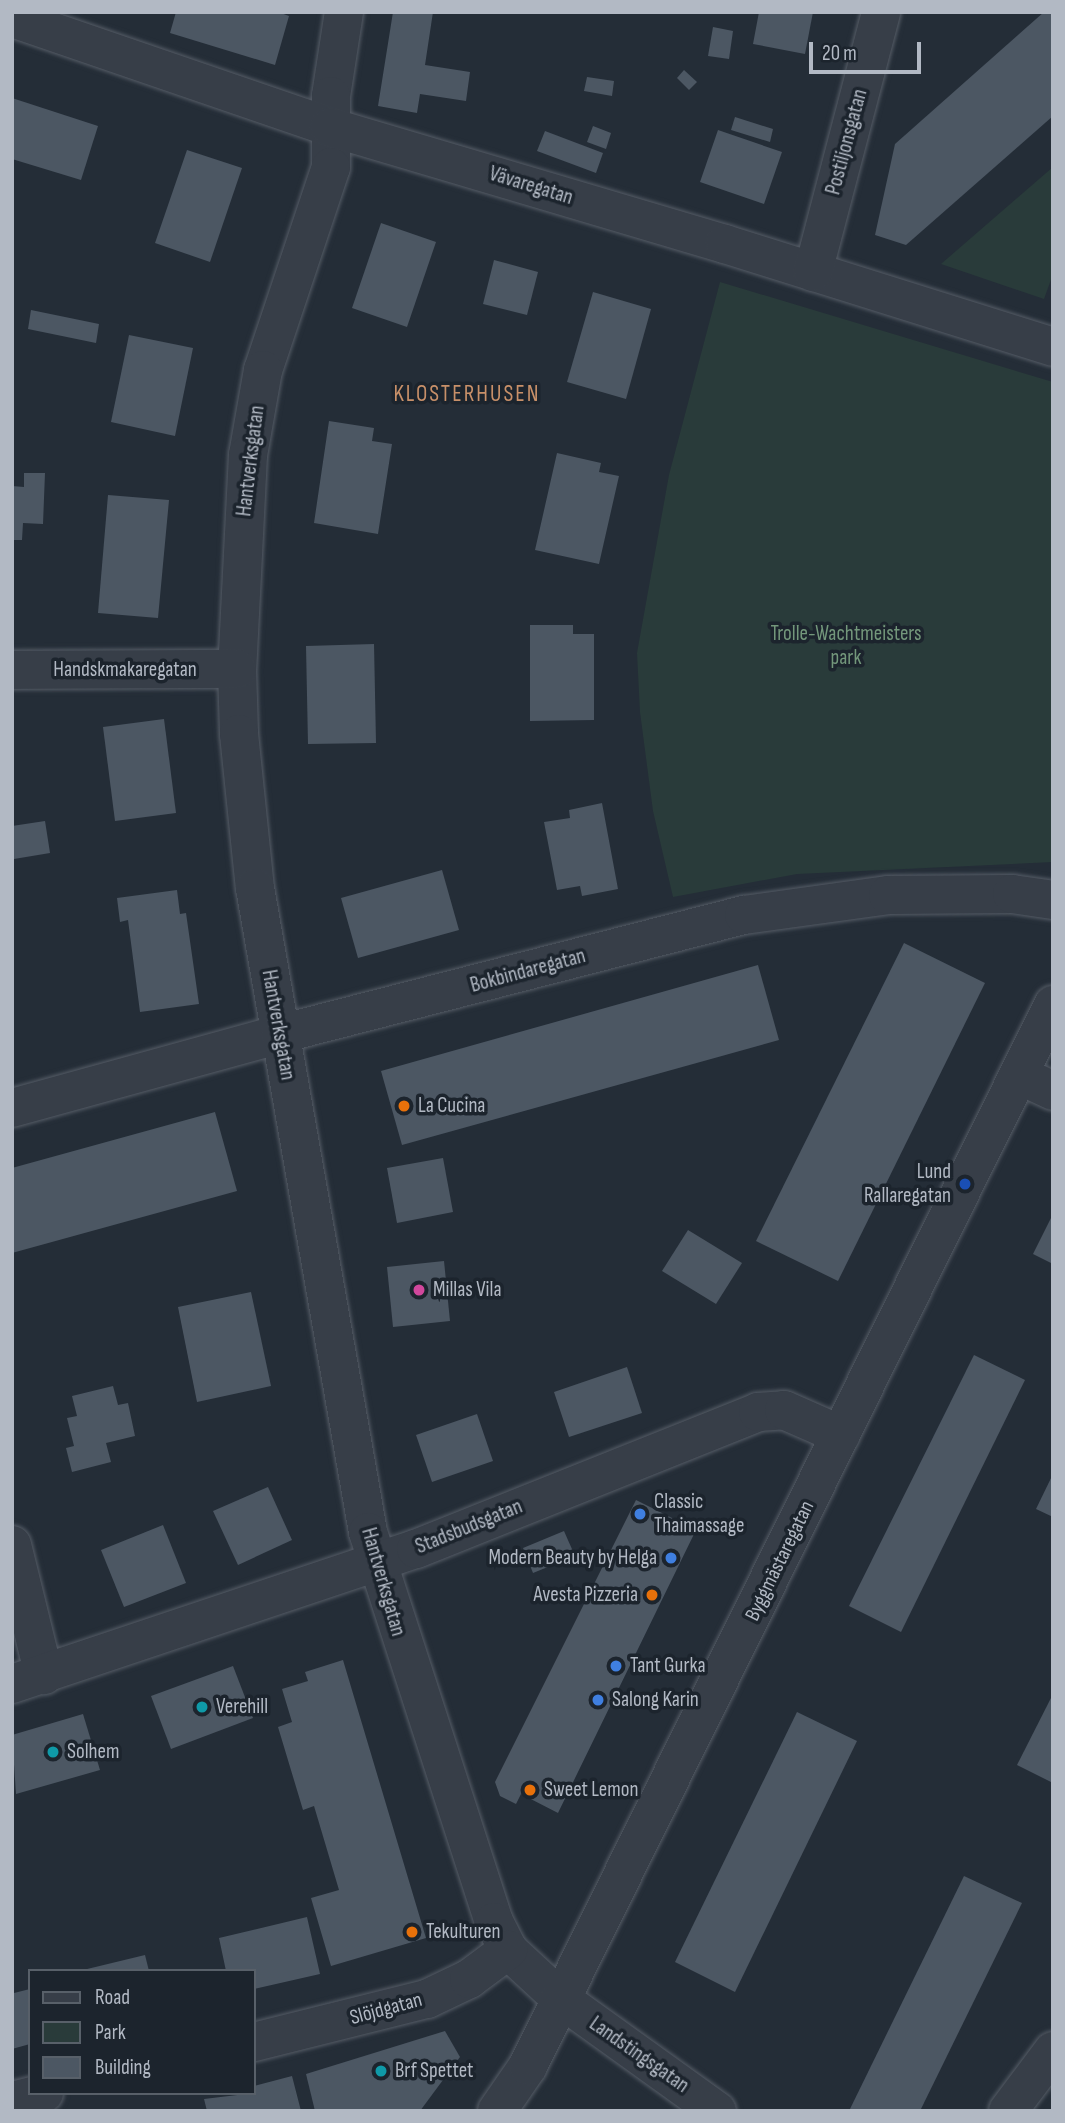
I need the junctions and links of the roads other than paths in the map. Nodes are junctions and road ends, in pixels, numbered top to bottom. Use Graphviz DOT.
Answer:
graph roads {
  1 [pos="344,12"];
  2 [pos="881,12"];
  3 [pos="12,18"];
  4 [pos="330,127"];
  5 [pos="813,272"];
  6 [pos="1053,347"];
  7 [pos="237,669"];
  8 [pos="12,670"];
  9 [pos="1053,900"];
  10 [pos="1053,1005"];
  11 [pos="280,1034"];
  12 [pos="1019,1075"];
  13 [pos="1053,1091"];
  14 [pos="12,1108"];
  15 [pos="841,1436"];
  16 [pos="12,1545"];
  17 [pos="376,1562"];
  18 [pos="28,1680"];
  19 [pos="508,1950"];
  20 [pos="561,1999"];
  21 [pos="256,2042"];
  22 [pos="1053,2051"];
  23 [pos="36,2095"];
  24 [pos="12,2101"];
  25 [pos="497,2111"];
  26 [pos="717,2111"];
  27 [pos="1008,2111"];
  1 -- 4 [label="street, Hantverksgatan"];
  2 -- 5 [label="street, Postiljonsgatan"];
  3 -- 4 [label="street, Vävaregatan"];
  4 -- 5 [label="street, Vävaregatan"];
  4 -- 7 [label="street, Hantverksgatan"];
  5 -- 6 [label="street, Vävaregatan"];
  7 -- 8 [label="street, Handskmakaregatan"];
  7 -- 11 [label="street, Hantverksgatan"];
  9 -- 11 [label="street, Bokbindaregatan"];
  10 -- 12 [label="street, Byggmästaregatan"];
  11 -- 14 [label="street, Bokbindaregatan"];
  11 -- 17 [label="street, Hantverksgatan"];
  12 -- 13 [label="street"];
  12 -- 15 [label="street, Byggmästaregatan"];
  15 -- 17 [label="street, Stadsbudsgatan"];
  15 -- 20 [label="street, Byggmästaregatan"];
  16 -- 18 [label="street"];
  17 -- 18 [label="street, Stadsbudsgatan"];
  17 -- 19 [label="street, Hantverksgatan"];
  19 -- 20 [label="street, Hantverksgatan"];
  19 -- 21 [label="street, Slöjdgatan"];
  20 -- 25 [label="street, Byggmästaregatan"];
  20 -- 26 [label="street, Landstingsgatan"];
  22 -- 27 [label="street"];
  23 -- 24 [label="street"];
}
